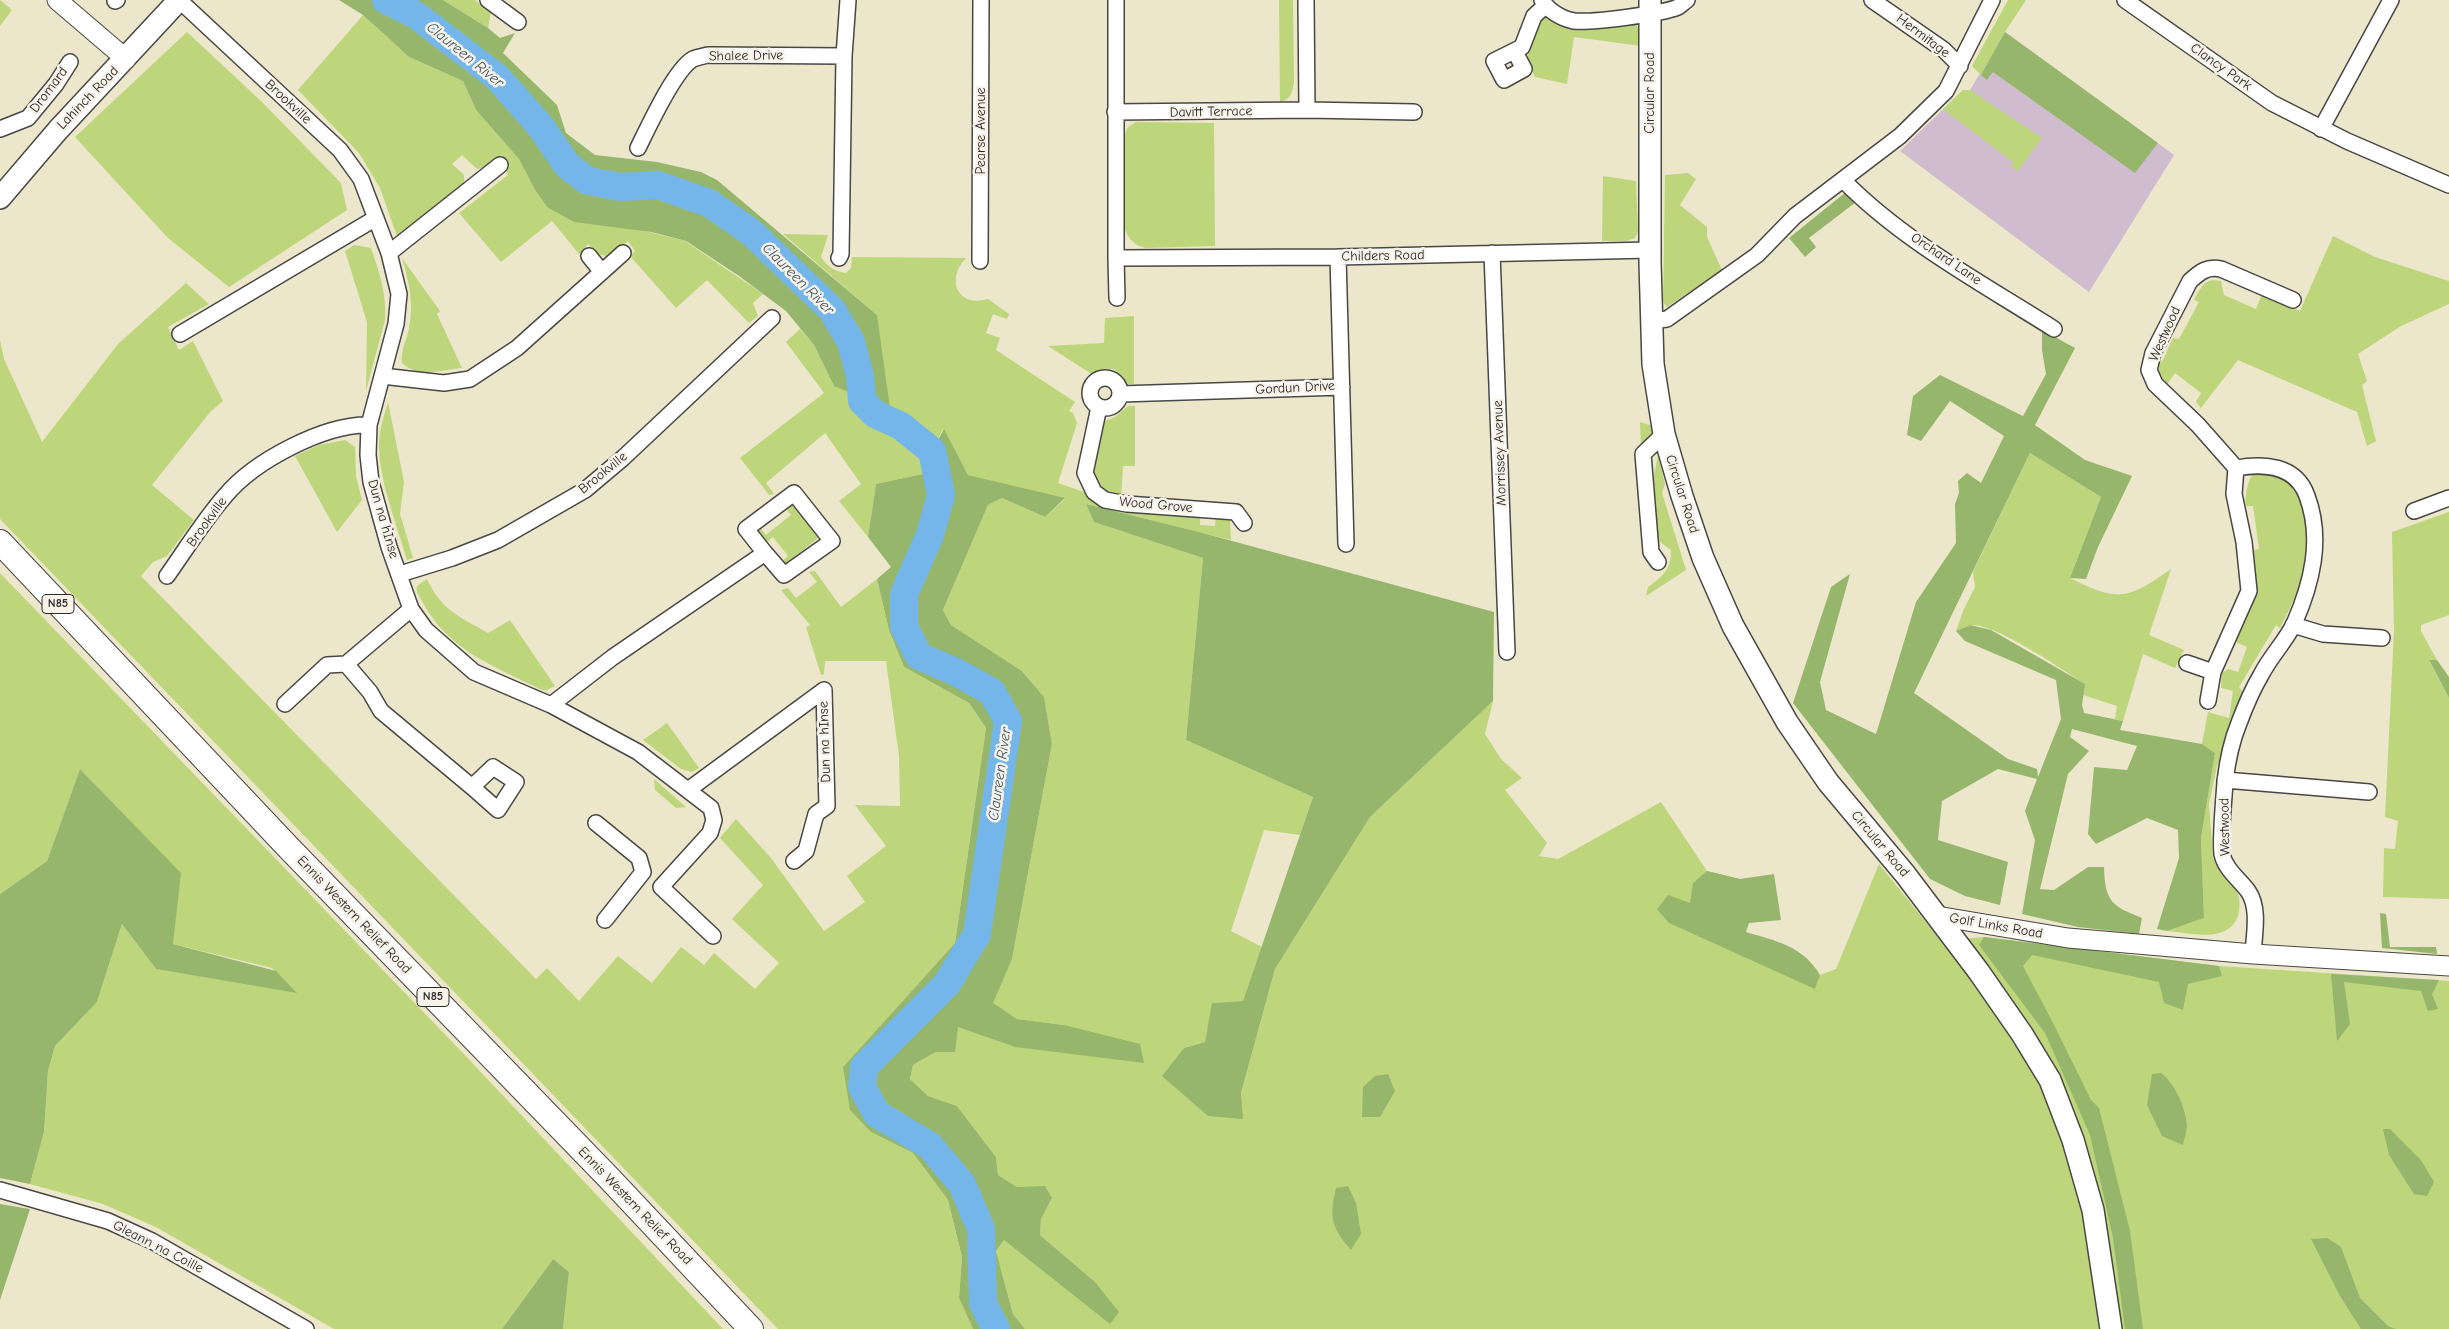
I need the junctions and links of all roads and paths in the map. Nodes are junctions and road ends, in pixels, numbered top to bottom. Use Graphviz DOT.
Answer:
graph roads {
  1 [pos="57,0"];
  2 [pos="179,0"];
  3 [pos="488,0"];
  4 [pos="848,0"];
  5 [pos="981,0"];
  6 [pos="1116,0"];
  7 [pos="1306,0"];
  8 [pos="1687,0"];
  9 [pos="1872,0"];
  10 [pos="1992,0"];
  11 [pos="2125,0"];
  12 [pos="2387,1"];
  13 [pos="1544,3"];
  14 [pos="1650,7"];
  15 [pos="518,22"];
  16 [pos="1515,52"];
  17 [pos="844,56"];
  18 [pos="126,59"];
  19 [pos="70,62"];
  20 [pos="1960,66"];
  21 [pos="1307,110"];
  22 [pos="1115,112"];
  23 [pos="1414,112"];
  24 [pos="0,129"];
  25 [pos="2321,129"];
  26 [pos="638,148"];
  27 [pos="500,165"];
  28 [pos="1843,180"];
  29 [pos="2449,185"];
  30 [pos="1,194"];
  31 [pos="376,218"];
  32 [pos="1650,250"];
  33 [pos="389,253"];
  34 [pos="623,253"];
  35 [pos="1492,253"];
  36 [pos="588,256"];
  37 [pos="1338,257"];
  38 [pos="839,258"];
  39 [pos="1116,258"];
  40 [pos="980,262"];
  41 [pos="602,272"];
  42 [pos="1117,298"];
  43 [pos="2293,300"];
  44 [pos="772,318"];
  45 [pos="1651,321"];
  46 [pos="2054,330"];
  47 [pos="180,334"];
  48 [pos="382,376"];
  49 [pos="1342,387"];
  50 [pos="1120,394"];
  51 [pos="1098,407"];
  52 [pos="369,426"];
  53 [pos="1664,434"];
  54 [pos="2236,468"];
  55 [pos="2449,498"];
  56 [pos="2414,511"];
  57 [pos="1244,523"];
  58 [pos="0,542"];
  59 [pos="1346,544"];
  60 [pos="765,553"];
  61 [pos="1658,562"];
  62 [pos="400,574"];
  63 [pos="167,576"];
  64 [pos="412,609"];
  65 [pos="2293,625"];
  66 [pos="2382,638"];
  67 [pos="1507,652"];
  68 [pos="2187,663"];
  69 [pos="346,664"];
  70 [pos="2213,672"];
  71 [pos="2208,700"];
  72 [pos="285,704"];
  73 [pos="551,705"];
  74 [pos="2225,780"];
  75 [pos="472,787"];
  76 [pos="688,790"];
  77 [pos="2369,792"];
  78 [pos="596,823"];
  79 [pos="794,861"];
  80 [pos="644,872"];
  81 [pos="661,887"];
  82 [pos="1937,916"];
  83 [pos="605,920"];
  84 [pos="713,936"];
  85 [pos="2253,954"];
  86 [pos="2449,966"];
  87 [pos="0,1190"];
  88 [pos="306,1329"];
  89 [pos="751,1329"];
  90 [pos="2111,1329"];
  1 -- 18 [label="street"];
  2 -- 18 [label="main road, Lahinch Road"];
  2 -- 31 [label="street, Brookville"];
  3 -- 15 [label="street"];
  4 -- 17 [label="street"];
  5 -- 40 [label="street, Pearse Avenue"];
  6 -- 22 [label="street"];
  7 -- 21 [label="street"];
  8 -- 14 [label="street"];
  9 -- 20 [label="street, Hermitage"];
  10 -- 20 [label="street, Hermitage"];
  11 -- 25 [label="street, Clancy Park"];
  12 -- 25 [label="street"];
  13 -- 14 [label="street"];
  13 -- 16 [label="street"];
  14 -- 32 [label="main road, Circular Road"];
  17 -- 26 [label="street, Shalee Drive"];
  17 -- 38 [label="street"];
  18 -- 30 [label="main road, Lahinch Road"];
  19 -- 24 [label="street, Dromard"];
  20 -- 28 [label="street"];
  21 -- 22 [label="street, Davitt Terrace"];
  21 -- 23 [label="street, Davitt Terrace"];
  22 -- 39 [label="street"];
  25 -- 29 [label="street, Clancy Park"];
  27 -- 33 [label="street"];
  28 -- 45 [label="street"];
  28 -- 46 [label="street, Orchard Lane"];
  31 -- 33 [label="street, Brookville"];
  31 -- 47 [label="street"];
  32 -- 35 [label="street, Childers Road"];
  32 -- 45 [label="main road, Circular Road"];
  33 -- 48 [label="street, Brookville"];
  34 -- 41 [label="street"];
  35 -- 37 [label="street, Childers Road"];
  35 -- 67 [label="street, Morrissey Avenue"];
  36 -- 41 [label="street"];
  37 -- 39 [label="street, Childers Road"];
  37 -- 49 [label="street, Gordun Drive"];
  39 -- 42 [label="street"];
  41 -- 48 [label="street"];
  43 -- 54 [label="street, Westwood"];
  44 -- 62 [label="street, Brookville"];
  45 -- 53 [label="main road, Circular Road"];
  48 -- 52 [label="street, Brookville"];
  49 -- 50 [label="street, Gordun Drive"];
  49 -- 59 [label="street"];
  50 -- 51 [label="street"];
  50 -- 51 [label="street"];
  51 -- 57 [label="street, Wood Grove"];
  52 -- 62 [label="street, Dun na hInse"];
  52 -- 63 [label="street, Brookville"];
  53 -- 61 [label="street"];
  53 -- 82 [label="main road, Circular Road"];
  54 -- 65 [label="street, Westwood"];
  54 -- 70 [label="street"];
  55 -- 56 [label="street"];
  58 -- 89 [label="main road, Ennis Western Relief Road / N85"];
  60 -- 60 [label="street"];
  60 -- 73 [label="street"];
  62 -- 64 [label="street, Dun na hInse"];
  64 -- 69 [label="street"];
  64 -- 73 [label="street, Dun na hInse"];
  65 -- 66 [label="street"];
  65 -- 74 [label="street, Westwood"];
  68 -- 70 [label="street"];
  69 -- 72 [label="street"];
  69 -- 75 [label="street"];
  70 -- 71 [label="street"];
  73 -- 76 [label="street, Dun na hInse"];
  74 -- 77 [label="street, Westwood"];
  74 -- 85 [label="street, Westwood"];
  76 -- 79 [label="street, Dun na hInse"];
  76 -- 81 [label="street, Dun na hInse"];
  78 -- 80 [label="street"];
  80 -- 81 [label="street"];
  80 -- 83 [label="street"];
  81 -- 84 [label="street"];
  82 -- 85 [label="street, Golf Links Road"];
  82 -- 90 [label="main road, Golf Links Road"];
  85 -- 86 [label="street, Golf Links Road"];
  87 -- 88 [label="street, Gleann na Coille"];
}
